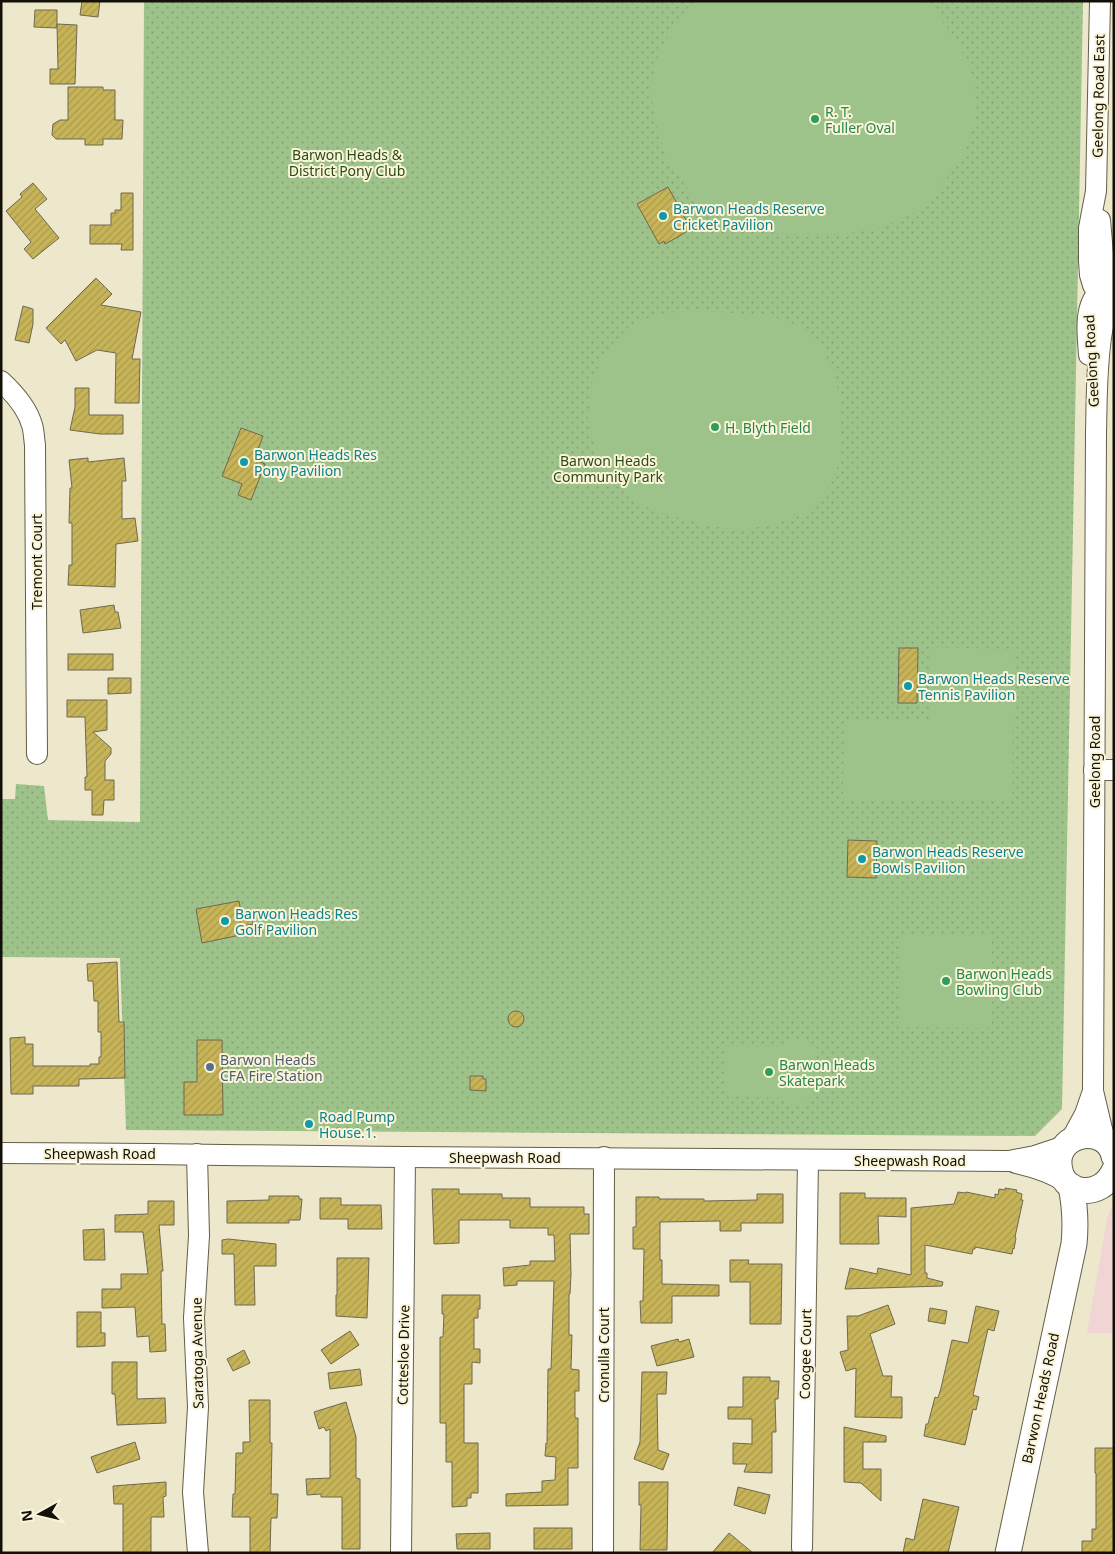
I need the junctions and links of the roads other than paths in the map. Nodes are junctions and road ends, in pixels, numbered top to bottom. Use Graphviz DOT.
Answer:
graph roads {
  1 [pos="1100,1"];
  2 [pos="1106,68"];
  3 [pos="1109,293"];
  4 [pos="1,381"];
  5 [pos="37,754"];
  6 [pos="1104,770"];
  7 [pos="1093,1092"];
  8 [pos="1068,1143"];
  9 [pos="1,1153"];
  10 [pos="198,1154"];
  11 [pos="405,1157"];
  12 [pos="604,1157"];
  13 [pos="808,1160"];
  14 [pos="1009,1161"];
  15 [pos="1111,1164"];
  16 [pos="1068,1184"];
  17 [pos="1074,1244"];
  18 [pos="802,1548"];
  19 [pos="198,1553"];
  20 [pos="401,1553"];
  21 [pos="603,1553"];
  22 [pos="1008,1553"];
  1 -- 2 [label="street, Geelong Road East"];
  2 -- 3 [label="street, Geelong Road East"];
  3 -- 6 [label="street, Geelong Road"];
  4 -- 5 [label="street, Tremont Court"];
  6 -- 7 [label="street, Geelong Road"];
  7 -- 8 [label="street, Geelong Road"];
  7 -- 15 [label="street, Geelong Road"];
  8 -- 14 [label="street, Sheepwash Road"];
  8 -- 15 [label="main road"];
  8 -- 16 [label="main road"];
  9 -- 10 [label="street, Sheepwash Road"];
  10 -- 11 [label="street, Sheepwash Road"];
  10 -- 19 [label="street, Saratoga Avenue"];
  11 -- 12 [label="street, Sheepwash Road"];
  11 -- 20 [label="street, Cottesloe Drive"];
  12 -- 13 [label="street, Sheepwash Road"];
  12 -- 21 [label="street, Cronulla Court"];
  13 -- 14 [label="street, Sheepwash Road"];
  13 -- 18 [label="street, Coogee Court"];
  14 -- 16 [label="street, Sheepwash Road"];
  15 -- 16 [label="main road"];
  15 -- 17 [label="main road, Barwon Heads Road"];
  16 -- 17 [label="main road, Barwon Heads Road"];
  17 -- 22 [label="main road, Barwon Heads Road"];
}
